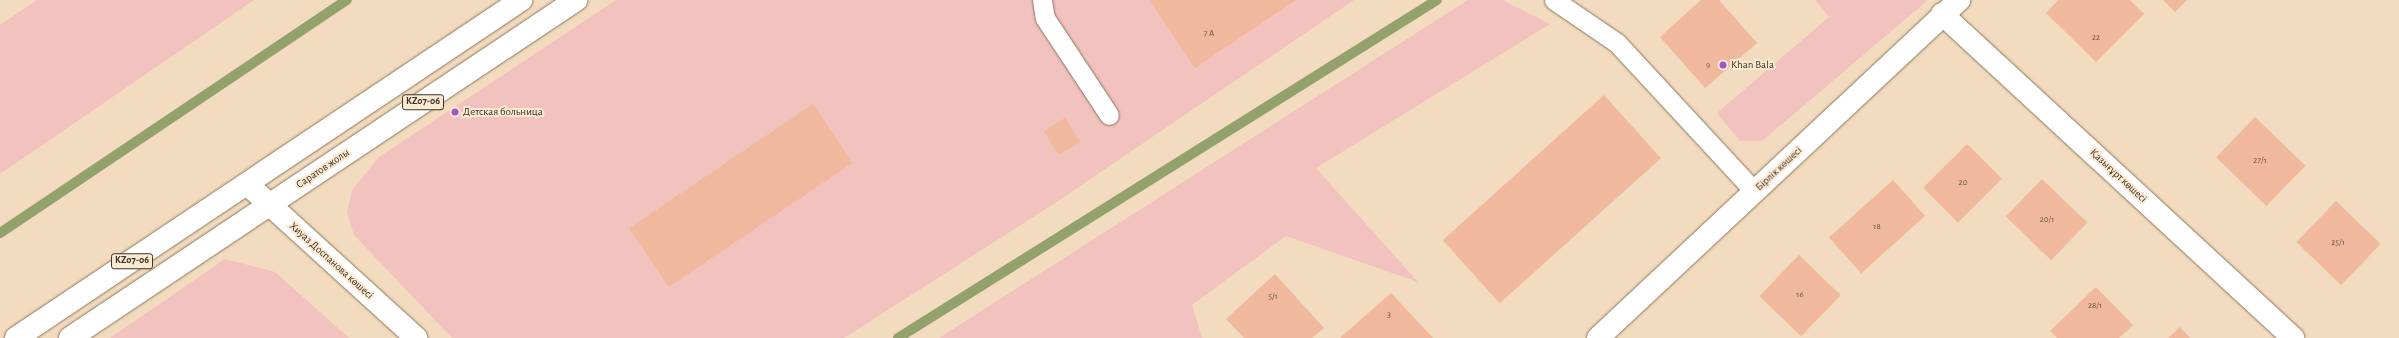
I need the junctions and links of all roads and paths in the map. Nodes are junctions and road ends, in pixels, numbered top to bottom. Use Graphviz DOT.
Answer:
graph roads {
  1 [pos="521,0"];
  2 [pos="576,0"];
  3 [pos="1042,0"];
  4 [pos="1554,0"];
  5 [pos="1959,0"];
  6 [pos="1942,14"];
  7 [pos="1110,115"];
  8 [pos="247,184"];
  9 [pos="1755,192"];
  10 [pos="270,205"];
  11 [pos="16,338"];
  12 [pos="70,338"];
  13 [pos="416,338"];
  14 [pos="1598,338"];
  15 [pos="2293,338"];
  1 -- 8 [label="main road, KZ07-06"];
  2 -- 10 [label="main road, Саратов жолы / KZ07-06"];
  3 -- 7 [label="lane"];
  4 -- 9 [label="lane"];
  5 -- 6 [label="main road, Бірлік көшесі"];
  6 -- 9 [label="main road, Бірлік көшесі"];
  6 -- 15 [label="main road, Қазығұрт көшесі"];
  8 -- 10 [label="main road, Хиуаз Доспанова көшесі"];
  8 -- 11 [label="main road, KZ07-06"];
  9 -- 14 [label="main road, Бірлік көшесі"];
  10 -- 12 [label="main road, Саратов жолы / KZ07-06"];
  10 -- 13 [label="main road, Хиуаз Доспанова көшесі"];
}
